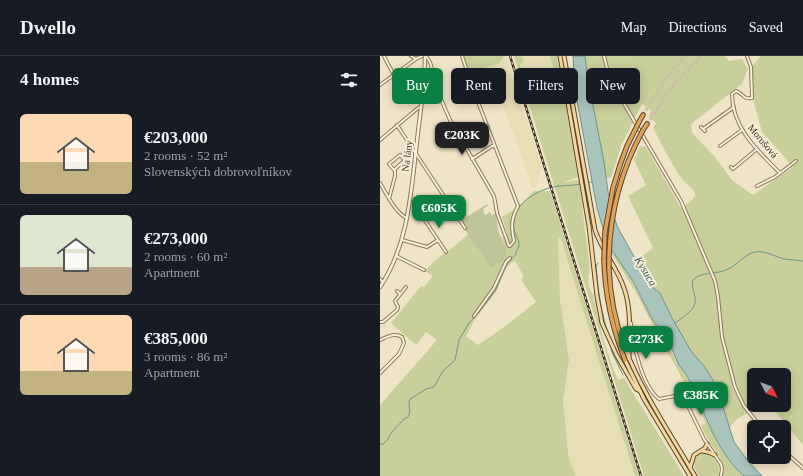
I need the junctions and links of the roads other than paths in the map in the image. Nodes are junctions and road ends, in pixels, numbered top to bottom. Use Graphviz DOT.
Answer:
graph roads {
  1 [pos="384,56"];
  2 [pos="411,56"];
  3 [pos="425,56"];
  4 [pos="462,56"];
  5 [pos="560,56"];
  6 [pos="564,56"];
  7 [pos="747,56"];
  8 [pos="604,57"];
  9 [pos="416,59"];
  10 [pos="404,68"];
  11 [pos="392,71"];
  12 [pos="392,76"];
  13 [pos="380,85"];
  14 [pos="421,107"];
  15 [pos="734,107"];
  16 [pos="643,115"];
  17 [pos="647,124"];
  18 [pos="397,126"];
  19 [pos="703,129"];
  20 [pos="742,130"];
  21 [pos="380,140"];
  22 [pos="494,145"];
  23 [pos="720,146"];
  24 [pos="757,149"];
  25 [pos="415,155"];
  26 [pos="472,159"];
  27 [pos="796,161"];
  28 [pos="731,167"];
  29 [pos="395,169"];
  30 [pos="780,173"];
  31 [pos="380,183"];
  32 [pos="757,186"];
  33 [pos="389,199"];
  34 [pos="420,213"];
  35 [pos="407,218"];
  36 [pos="465,228"];
  37 [pos="402,240"];
  38 [pos="438,240"];
  39 [pos="446,252"];
  40 [pos="396,256"];
  41 [pos="510,258"];
  42 [pos="424,270"];
  43 [pos="380,279"];
  44 [pos="383,282"];
  45 [pos="380,287"];
  46 [pos="406,287"];
  47 [pos="397,291"];
  48 [pos="400,294"];
  49 [pos="628,303"];
  50 [pos="474,316"];
  51 [pos="380,322"];
  52 [pos="380,340"];
  53 [pos="624,346"];
  54 [pos="627,360"];
  55 [pos="380,373"];
  56 [pos="640,391"];
  57 [pos="755,420"];
  58 [pos="707,444"];
  59 [pos="700,451"];
  60 [pos="715,455"];
  61 [pos="791,457"];
  62 [pos="690,468"];
  63 [pos="803,468"];
  64 [pos="690,476"];
  65 [pos="695,476"];
  66 [pos="721,476"];
  1 -- 11 [label="street"];
  2 -- 9 [label="street"];
  3 -- 9 [label="street"];
  3 -- 14 [label="street, Na lány"];
  3 -- 26 [label="street"];
  4 -- 22 [label="street"];
  5 -- 56 [label="main road"];
  6 -- 49 [label="main road"];
  7 -- 15 [label="street"];
  8 -- 57 [label="street"];
  9 -- 10 [label="street"];
  12 -- 13 [label="street"];
  14 -- 18 [label="street"];
  14 -- 25 [label="street, Na lány"];
  15 -- 19 [label="street"];
  15 -- 20 [label="street, Morušová"];
  16 -- 54 [label="highway, bridge"];
  17 -- 53 [label="highway, bridge"];
  18 -- 21 [label="street"];
  18 -- 25 [label="street"];
  20 -- 23 [label="street"];
  20 -- 24 [label="street, Morušová"];
  22 -- 26 [label="street"];
  22 -- 26 [label="street"];
  24 -- 28 [label="street"];
  24 -- 30 [label="street, Morušová"];
  25 -- 35 [label="street, Na lány"];
  25 -- 36 [label="street"];
  27 -- 30 [label="street"];
  29 -- 29 [label="street"];
  29 -- 33 [label="street"];
  30 -- 32 [label="street"];
  31 -- 33 [label="street"];
  33 -- 35 [label="street"];
  34 -- 38 [label="street"];
  35 -- 37 [label="street, Na lány"];
  37 -- 38 [label="street"];
  37 -- 40 [label="street, Na lány"];
  38 -- 39 [label="street"];
  40 -- 42 [label="street"];
  40 -- 44 [label="street, Na lány"];
  41 -- 50 [label="street"];
  43 -- 44 [label="street"];
  44 -- 45 [label="street, Na lány"];
  46 -- 48 [label="street"];
  47 -- 48 [label="street"];
  48 -- 51 [label="street"];
  49 -- 54 [label="main road"];
  49 -- 58 [label="street"];
  52 -- 55 [label="street"];
  53 -- 54 [label="main road"];
  54 -- 56 [label="main road"];
  54 -- 62 [label="main road"];
  56 -- 64 [label="main road"];
  58 -- 59 [label="main road"];
  58 -- 60 [label="street"];
  59 -- 60 [label="main road"];
  59 -- 62 [label="main road"];
  60 -- 66 [label="street"];
  61 -- 63 [label="street"];
  62 -- 65 [label="main road"];
}
